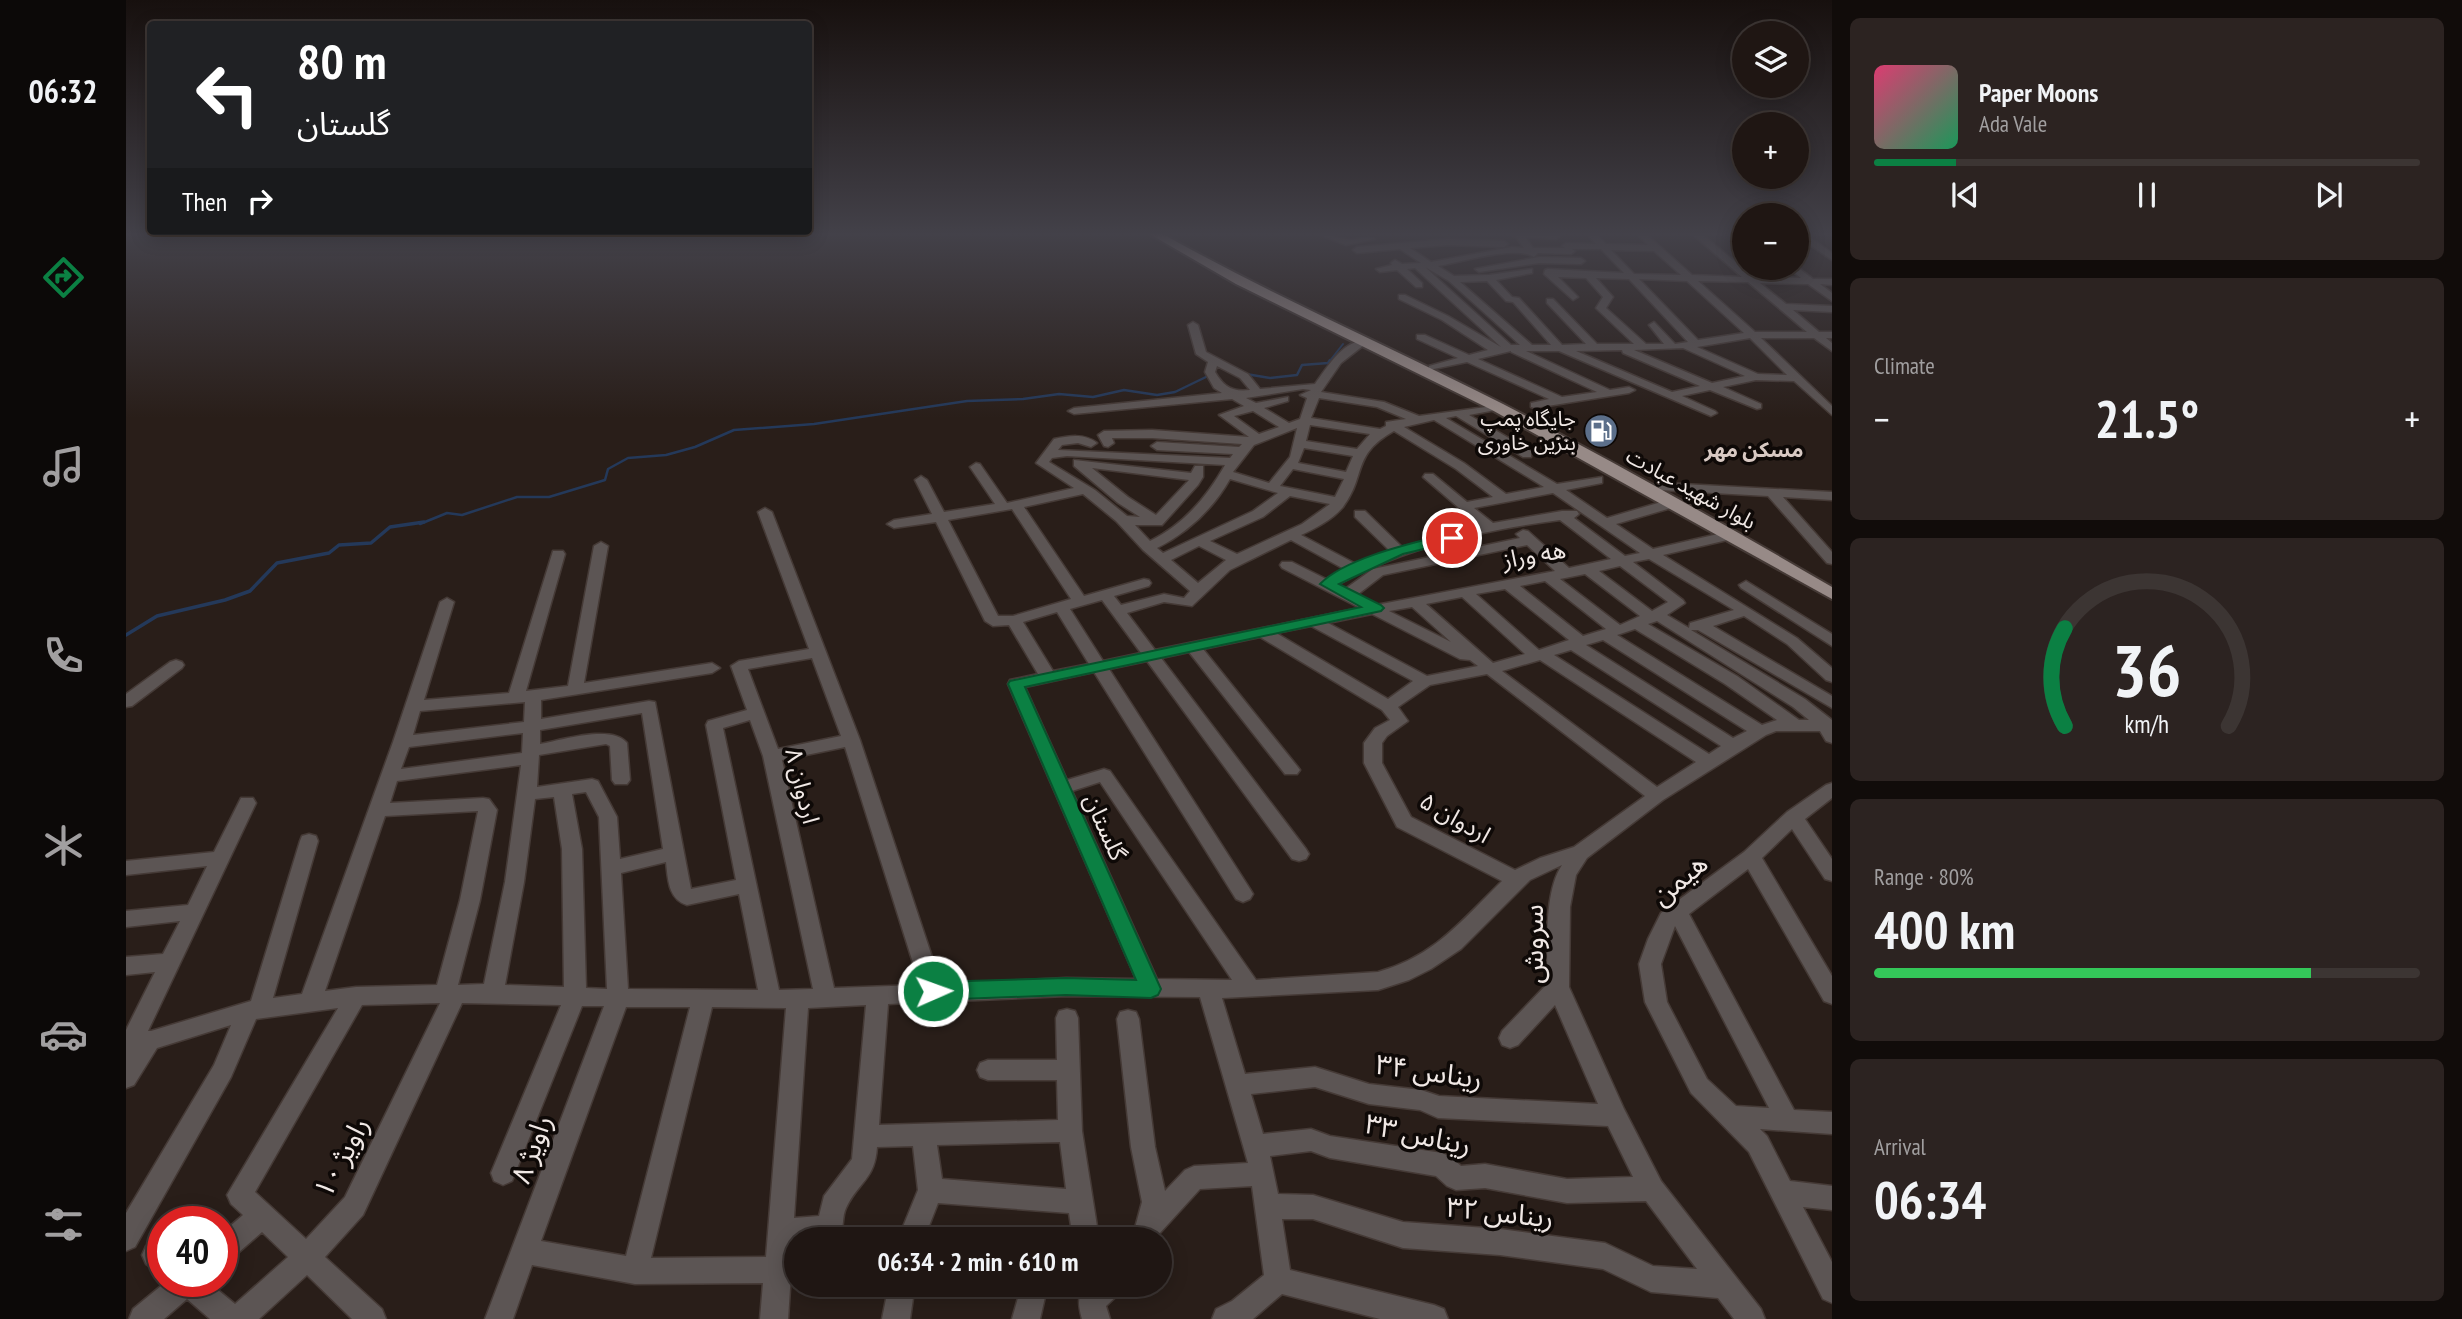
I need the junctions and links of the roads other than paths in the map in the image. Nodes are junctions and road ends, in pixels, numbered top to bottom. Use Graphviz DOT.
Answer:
graph roads {
  1 [pos="1470,294"];
  2 [pos="1271,295"];
  3 [pos="1275,295"];
  4 [pos="1452,295"];
  5 [pos="1460,295"];
  6 [pos="1505,295"];
  7 [pos="1571,295"];
  8 [pos="1606,295"];
  9 [pos="1647,295"];
  10 [pos="1707,295"];
  11 [pos="1768,295"];
  12 [pos="1402,297"];
  13 [pos="1573,297"];
  14 [pos="1550,301"];
  15 [pos="1783,307"];
  16 [pos="1832,309"];
  17 [pos="1193,325"];
  18 [pos="1654,325"];
  19 [pos="1752,335"];
  20 [pos="1816,335"];
  21 [pos="1832,335"];
  22 [pos="1421,337"];
  23 [pos="1360,343"];
  24 [pos="1684,345"];
  25 [pos="1528,347"];
  26 [pos="1559,347"];
  27 [pos="1595,348"];
  28 [pos="1619,348"];
  29 [pos="1644,348"];
  30 [pos="1832,348"];
  31 [pos="1505,349"];
  32 [pos="1468,359"];
  33 [pos="1213,361"];
  34 [pos="1433,368"];
  35 [pos="1756,377"];
  36 [pos="1795,378"];
  37 [pos="1712,387"];
  38 [pos="1316,390"];
  39 [pos="1629,390"];
  40 [pos="1258,393"];
  41 [pos="1608,393"];
  42 [pos="1232,395"];
  43 [pos="1672,395"];
  44 [pos="1338,397"];
  45 [pos="1560,401"];
  46 [pos="1380,404"];
  47 [pos="1535,405"];
  48 [pos="1252,407"];
  49 [pos="1497,407"];
  50 [pos="1756,407"];
  51 [pos="1074,411"];
  52 [pos="1832,412"];
  53 [pos="1711,413"];
  54 [pos="1460,414"];
  55 [pos="1438,418"];
  56 [pos="1306,421"];
  57 [pos="1420,421"];
  58 [pos="1332,425"];
  59 [pos="1288,428"];
  60 [pos="1385,428"];
  61 [pos="1256,439"];
  62 [pos="1162,441"];
  63 [pos="1301,443"];
  64 [pos="1112,450"];
  65 [pos="1244,451"];
  66 [pos="1360,453"];
  67 [pos="1527,454"];
  68 [pos="1202,460"];
  69 [pos="1233,462"];
  70 [pos="1290,465"];
  71 [pos="976,467"];
  72 [pos="1226,474"];
  73 [pos="1197,477"];
  74 [pos="1351,477"];
  75 [pos="1429,477"];
  76 [pos="921,480"];
  77 [pos="1598,480"];
  78 [pos="1664,487"];
  79 [pos="1272,488"];
  80 [pos="1555,488"];
  81 [pos="1084,490"];
  82 [pos="1288,492"];
  83 [pos="1772,493"];
  84 [pos="1832,496"];
  85 [pos="1503,498"];
  86 [pos="1339,502"];
  87 [pos="1673,503"];
  88 [pos="1010,506"];
  89 [pos="1464,506"];
  90 [pos="1591,511"];
  91 [pos="765,512"];
  92 [pos="1360,514"];
  93 [pos="1562,515"];
  94 [pos="940,516"];
  95 [pos="1123,520"];
  96 [pos="1157,522"];
  97 [pos="1607,522"];
  98 [pos="894,524"];
  99 [pos="1512,524"];
  100 [pos="1492,529"];
  101 [pos="1731,535"];
  102 [pos="1292,536"];
  103 [pos="1530,540"];
  104 [pos="1199,541"];
  105 [pos="601,545"];
  106 [pos="1148,547"];
  107 [pos="1398,551"];
  108 [pos="558,554"];
  109 [pos="1651,554"];
  110 [pos="1161,559"];
  111 [pos="1237,560"];
  112 [pos="1622,560"];
  113 [pos="1832,560"];
  114 [pos="1287,565"];
  115 [pos="1355,569"];
  116 [pos="1588,569"];
  117 [pos="1565,572"];
  118 [pos="1546,575"];
  119 [pos="1832,582"];
  120 [pos="1144,583"];
  121 [pos="1507,583"];
  122 [pos="1328,584"];
  123 [pos="1746,585"];
  124 [pos="1465,592"];
  125 [pos="1105,594"];
  126 [pos="1348,594"];
  127 [pos="1832,594"];
  128 [pos="1193,597"];
  129 [pos="1080,601"];
  130 [pos="1414,601"];
  131 [pos="447,602"];
  132 [pos="1061,607"];
  133 [pos="1376,608"];
  134 [pos="1119,610"];
  135 [pos="1746,611"];
  136 [pos="1648,619"];
  137 [pos="1014,620"];
  138 [pos="1313,621"];
  139 [pos="1701,625"];
  140 [pos="1683,629"];
  141 [pos="1263,632"];
  142 [pos="1611,632"];
  143 [pos="1832,641"];
  144 [pos="1576,643"];
  145 [pos="1193,647"];
  146 [pos="817,652"];
  147 [pos="1539,654"];
  148 [pos="1149,656"];
  149 [pos="176,666"];
  150 [pos="1099,666"];
  151 [pos="712,668"];
  152 [pos="1490,669"];
  153 [pos="1048,677"];
  154 [pos="1832,677"];
  155 [pos="1425,681"];
  156 [pos="1016,684"];
  157 [pos="575,689"];
  158 [pos="525,696"];
  159 [pos="126,702"];
  160 [pos="1832,703"];
  161 [pos="413,706"];
  162 [pos="1388,706"];
  163 [pos="756,713"];
  164 [pos="1682,713"];
  165 [pos="1794,725"];
  166 [pos="533,726"];
  167 [pos="1653,726"];
  168 [pos="1829,729"];
  169 [pos="1760,732"];
  170 [pos="851,740"];
  171 [pos="402,742"];
  172 [pos="1733,746"];
  173 [pos="531,754"];
  174 [pos="772,757"];
  175 [pos="1710,763"];
  176 [pos="1291,770"];
  177 [pos="390,776"];
  178 [pos="621,780"];
  179 [pos="1061,788"];
  180 [pos="562,789"];
  181 [pos="1832,789"];
  182 [pos="528,794"];
  183 [pos="1657,796"];
  184 [pos="247,803"];
  185 [pos="378,810"];
  186 [pos="1794,817"];
  187 [pos="309,841"];
  188 [pos="674,853"];
  189 [pos="1580,853"];
  190 [pos="1299,854"];
  191 [pos="1751,857"];
  192 [pos="220,858"];
  193 [pos="126,868"];
  194 [pos="613,868"];
  195 [pos="1832,874"];
  196 [pos="1516,879"];
  197 [pos="746,885"];
  198 [pos="1243,894"];
  199 [pos="1677,911"];
  200 [pos="194,912"];
  201 [pos="126,919"];
  202 [pos="170,962"];
  203 [pos="126,966"];
  204 [pos="1558,987"];
  205 [pos="1151,989"];
  206 [pos="1250,989"];
  207 [pos="1209,990"];
  208 [pos="933,991"];
  209 [pos="492,993"];
  210 [pos="450,994"];
  211 [pos="878,994"];
  212 [pos="1832,995"];
  213 [pos="356,996"];
  214 [pos="575,997"];
  215 [pos="770,997"];
  216 [pos="825,997"];
  217 [pos="618,998"];
  218 [pos="703,999"];
  219 [pos="797,999"];
  220 [pos="310,1002"];
  221 [pos="253,1011"];
  222 [pos="1066,1017"];
  223 [pos="1128,1019"];
  224 [pos="1510,1038"];
  225 [pos="135,1045"];
  226 [pos="988,1070"];
  227 [pos="1068,1070"];
  228 [pos="126,1078"];
  229 [pos="1236,1085"];
  230 [pos="1615,1116"];
  231 [pos="1732,1117"];
  232 [pos="1787,1120"];
  233 [pos="1832,1123"];
  234 [pos="1070,1130"];
  235 [pos="923,1133"];
  236 [pos="867,1136"];
  237 [pos="1256,1146"];
  238 [pos="503,1173"];
  239 [pos="1263,1174"];
  240 [pos="1652,1189"];
  241 [pos="932,1191"];
  242 [pos="1782,1192"];
  243 [pos="1832,1198"];
  244 [pos="1082,1202"];
  245 [pos="1268,1206"];
  246 [pos="262,1215"];
  247 [pos="916,1227"];
  248 [pos="1085,1227"];
  249 [pos="1148,1227"];
  250 [pos="1152,1227"];
  251 [pos="780,1232"];
  252 [pos="238,1236"];
  253 [pos="126,1238"];
  254 [pos="526,1251"];
  255 [pos="307,1258"];
  256 [pos="776,1270"];
  257 [pos="635,1271"];
  258 [pos="1278,1280"];
  259 [pos="1724,1285"];
  260 [pos="1832,1290"];
  261 [pos="168,1297"];
  262 [pos="205,1297"];
  263 [pos="900,1297"];
  264 [pos="1032,1297"];
  265 [pos="1096,1297"];
  266 [pos="143,1319"];
  267 [pos="231,1319"];
  268 [pos="239,1319"];
  269 [pos="372,1319"];
  270 [pos="499,1319"];
  271 [pos="774,1319"];
  272 [pos="896,1319"];
  273 [pos="1026,1319"];
  274 [pos="1096,1319"];
  275 [pos="1226,1319"];
  276 [pos="1434,1319"];
  277 [pos="1751,1319"];
  1 -- 25 [label="street"];
  2 -- 23 [label="main road, بلوار شهید عبادت"];
  3 -- 34 [label="main road, بلوار شهید عبادت"];
  4 -- 5 [label="street"];
  4 -- 31 [label="street"];
  6 -- 26 [label="street"];
  7 -- 13 [label="street"];
  8 -- 29 [label="street"];
  9 -- 24 [label="street"];
  10 -- 19 [label="street"];
  11 -- 15 [label="street"];
  12 -- 31 [label="street"];
  14 -- 27 [label="street"];
  15 -- 16 [label="street"];
  15 -- 20 [label="street"];
  17 -- 33 [label="street"];
  18 -- 24 [label="street"];
  19 -- 20 [label="street"];
  19 -- 24 [label="street"];
  19 -- 36 [label="street"];
  20 -- 21 [label="street"];
  20 -- 30 [label="street"];
  22 -- 32 [label="street"];
  23 -- 38 [label="street"];
  23 -- 49 [label="main road, بلوار شهید عبادت"];
  24 -- 29 [label="street"];
  24 -- 35 [label="street"];
  25 -- 26 [label="street"];
  25 -- 31 [label="street"];
  26 -- 27 [label="street"];
  26 -- 43 [label="street"];
  27 -- 28 [label="street"];
  28 -- 29 [label="street"];
  28 -- 37 [label="street"];
  31 -- 32 [label="street"];
  31 -- 41 [label="street"];
  32 -- 34 [label="street"];
  32 -- 45 [label="street"];
  33 -- 40 [label="street"];
  33 -- 42 [label="street"];
  34 -- 78 [label="main road, بلوار شهید عبادت"];
  35 -- 36 [label="street"];
  35 -- 37 [label="street"];
  36 -- 52 [label="street"];
  37 -- 43 [label="street"];
  37 -- 50 [label="street"];
  38 -- 40 [label="street"];
  38 -- 44 [label="street"];
  38 -- 48 [label="street"];
  38 -- 56 [label="street"];
  39 -- 41 [label="street"];
  40 -- 42 [label="street"];
  41 -- 45 [label="street"];
  42 -- 48 [label="street"];
  42 -- 51 [label="street"];
  43 -- 53 [label="street"];
  44 -- 46 [label="street"];
  44 -- 58 [label="street"];
  45 -- 47 [label="street"];
  46 -- 57 [label="street"];
  46 -- 60 [label="street"];
  48 -- 59 [label="street"];
  48 -- 61 [label="street"];
  49 -- 54 [label="street"];
  49 -- 87 [label="main road, بلوار شهید عبادت"];
  54 -- 55 [label="street"];
  54 -- 67 [label="street"];
  55 -- 57 [label="street"];
  55 -- 80 [label="street"];
  56 -- 58 [label="street"];
  56 -- 59 [label="street"];
  56 -- 63 [label="street"];
  57 -- 60 [label="street"];
  58 -- 60 [label="street"];
  59 -- 61 [label="street"];
  60 -- 66 [label="street"];
  60 -- 85 [label="street"];
  61 -- 62 [label="street"];
  61 -- 65 [label="street"];
  62 -- 64 [label="street"];
  62 -- 64 [label="street"];
  62 -- 65 [label="street"];
  63 -- 66 [label="street"];
  63 -- 70 [label="street"];
  64 -- 68 [label="street"];
  64 -- 73 [label="street"];
  64 -- 81 [label="street"];
  64 -- 96 [label="street"];
  65 -- 69 [label="street"];
  66 -- 74 [label="street"];
  68 -- 69 [label="street"];
  68 -- 73 [label="street"];
  69 -- 72 [label="street"];
  70 -- 74 [label="street"];
  70 -- 79 [label="street"];
  71 -- 88 [label="street"];
  72 -- 79 [label="street"];
  72 -- 106 [label="street"];
  73 -- 96 [label="street"];
  74 -- 86 [label="street"];
  75 -- 89 [label="street"];
  76 -- 94 [label="street"];
  77 -- 80 [label="street"];
  78 -- 83 [label="street"];
  78 -- 119 [label="main road, بلوار شهید عبادت"];
  79 -- 82 [label="street"];
  80 -- 85 [label="street"];
  80 -- 90 [label="street"];
  81 -- 88 [label="street"];
  81 -- 95 [label="street"];
  82 -- 86 [label="street"];
  82 -- 104 [label="street"];
  83 -- 84 [label="street"];
  83 -- 113 [label="street"];
  85 -- 89 [label="street"];
  86 -- 102 [label="street"];
  87 -- 97 [label="street"];
  87 -- 101 [label="main road, بلوار شهید عبادت"];
  88 -- 94 [label="street"];
  88 -- 129 [label="street"];
  89 -- 100 [label="street"];
  90 -- 93 [label="street"];
  90 -- 97 [label="street"];
  91 -- 146 [label="street"];
  92 -- 107 [label="street"];
  93 -- 99 [label="street"];
  93 -- 112 [label="street"];
  94 -- 98 [label="street"];
  94 -- 137 [label="street"];
  95 -- 96 [label="street"];
  95 -- 106 [label="street"];
  97 -- 109 [label="street"];
  99 -- 100 [label="street"];
  99 -- 103 [label="street"];
  100 -- 107 [label="street"];
  101 -- 109 [label="street, هه وراز"];
  101 -- 127 [label="main road, بلوار شهید عبادت"];
  102 -- 111 [label="street"];
  102 -- 115 [label="street"];
  103 -- 117 [label="street"];
  103 -- 126 [label="street"];
  104 -- 110 [label="street"];
  104 -- 111 [label="street"];
  105 -- 157 [label="street"];
  106 -- 110 [label="street"];
  107 -- 115 [label="street"];
  108 -- 158 [label="street"];
  109 -- 112 [label="street, هه وراز"];
  109 -- 135 [label="street"];
  110 -- 128 [label="street"];
  111 -- 128 [label="street"];
  112 -- 116 [label="street, هه وراز"];
  112 -- 136 [label="street"];
  114 -- 122 [label="street"];
  115 -- 122 [label="street"];
  116 -- 117 [label="street, هه وراز"];
  116 -- 136 [label="street"];
  117 -- 118 [label="street, هه وراز"];
  118 -- 121 [label="street, هه وراز"];
  118 -- 142 [label="street"];
  120 -- 125 [label="street"];
  121 -- 124 [label="street, هه وراز"];
  121 -- 144 [label="street"];
  122 -- 126 [label="street"];
  123 -- 143 [label="street"];
  124 -- 130 [label="street, هه وراز"];
  124 -- 147 [label="street"];
  125 -- 129 [label="street"];
  125 -- 134 [label="street"];
  126 -- 133 [label="street"];
  128 -- 134 [label="street"];
  129 -- 132 [label="street"];
  130 -- 133 [label="street, هه وراز"];
  130 -- 152 [label="street"];
  131 -- 161 [label="street"];
  132 -- 137 [label="street"];
  132 -- 150 [label="street"];
  133 -- 138 [label="street, هه وراز"];
  133 -- 152 [label="street"];
  134 -- 148 [label="street"];
  135 -- 139 [label="street"];
  135 -- 154 [label="street"];
  136 -- 140 [label="street"];
  136 -- 142 [label="street"];
  136 -- 165 [label="street"];
  137 -- 153 [label="street"];
  138 -- 141 [label="street, هه وراز"];
  138 -- 155 [label="street"];
  139 -- 140 [label="street"];
  139 -- 160 [label="street"];
  140 -- 168 [label="street"];
  141 -- 145 [label="street, هه وراز"];
  141 -- 162 [label="street"];
  142 -- 144 [label="street"];
  142 -- 169 [label="street"];
  144 -- 147 [label="street"];
  144 -- 164 [label="street"];
  145 -- 148 [label="street, هه وراز"];
  145 -- 176 [label="street"];
  146 -- 163 [label="street, اردوان ۸"];
  146 -- 170 [label="street"];
  147 -- 152 [label="street"];
  147 -- 167 [label="street"];
  148 -- 150 [label="street, هه وراز"];
  148 -- 190 [label="street"];
  149 -- 159 [label="street"];
  150 -- 153 [label="street, هه وراز"];
  150 -- 198 [label="street"];
  151 -- 157 [label="street"];
  152 -- 155 [label="street"];
  152 -- 183 [label="street"];
  153 -- 156 [label="street, هه وراز"];
  155 -- 162 [label="street"];
  156 -- 179 [label="street, گلستان"];
  157 -- 158 [label="street"];
  158 -- 161 [label="street"];
  158 -- 166 [label="street"];
  161 -- 171 [label="street"];
  162 -- 196 [label="street, اردوان ۵"];
  163 -- 174 [label="street, اردوان ۸"];
  163 -- 197 [label="street"];
  164 -- 167 [label="street"];
  164 -- 172 [label="street"];
  165 -- 168 [label="street, سروش"];
  165 -- 169 [label="street, سروش"];
  166 -- 171 [label="street"];
  166 -- 173 [label="street"];
  166 -- 188 [label="street"];
  167 -- 175 [label="street"];
  169 -- 172 [label="street, سروش"];
  170 -- 174 [label="street"];
  170 -- 208 [label="street"];
  171 -- 177 [label="street"];
  172 -- 175 [label="street, سروش"];
  173 -- 177 [label="street"];
  173 -- 178 [label="street"];
  173 -- 182 [label="street"];
  174 -- 216 [label="street, اردوان ۸"];
  175 -- 183 [label="street, سروش"];
  177 -- 185 [label="street"];
  179 -- 205 [label="street, گلستان"];
  179 -- 206 [label="street"];
  180 -- 182 [label="street"];
  180 -- 194 [label="street"];
  180 -- 214 [label="street"];
  181 -- 186 [label="street, هیمن"];
  182 -- 209 [label="street"];
  183 -- 189 [label="street, سروش"];
  184 -- 192 [label="street"];
  185 -- 210 [label="street, راویژ ۱۰"];
  185 -- 220 [label="street"];
  186 -- 191 [label="street, هیمن"];
  186 -- 195 [label="street"];
  187 -- 221 [label="street"];
  188 -- 194 [label="street"];
  188 -- 197 [label="street"];
  189 -- 196 [label="street"];
  189 -- 204 [label="street, سروش"];
  191 -- 199 [label="street, هیمن"];
  191 -- 212 [label="street"];
  192 -- 193 [label="street"];
  192 -- 200 [label="street"];
  194 -- 217 [label="street"];
  196 -- 206 [label="street"];
  197 -- 215 [label="street"];
  199 -- 231 [label="street, هیمن"];
  199 -- 232 [label="street"];
  200 -- 201 [label="street"];
  200 -- 202 [label="street"];
  202 -- 203 [label="street"];
  202 -- 225 [label="street"];
  204 -- 224 [label="street"];
  204 -- 230 [label="street, سروش"];
  205 -- 207 [label="street"];
  205 -- 208 [label="street"];
  206 -- 207 [label="street"];
  207 -- 229 [label="street"];
  208 -- 211 [label="street"];
  209 -- 210 [label="street"];
  209 -- 214 [label="street"];
  210 -- 213 [label="street"];
  210 -- 255 [label="street, راویژ ۱۰"];
  211 -- 216 [label="street"];
  211 -- 236 [label="street"];
  213 -- 220 [label="street"];
  213 -- 246 [label="street"];
  214 -- 217 [label="street"];
  214 -- 238 [label="street"];
  215 -- 218 [label="street"];
  215 -- 219 [label="street"];
  216 -- 219 [label="street"];
  217 -- 218 [label="street"];
  217 -- 254 [label="street, راویژ ۸"];
  218 -- 257 [label="street"];
  219 -- 251 [label="street"];
  220 -- 221 [label="street"];
  221 -- 225 [label="street"];
  221 -- 253 [label="street"];
  222 -- 227 [label="street"];
  223 -- 249 [label="street"];
  225 -- 228 [label="street"];
  226 -- 227 [label="street"];
  227 -- 234 [label="street"];
  229 -- 230 [label="street, ریناس ۳۴"];
  229 -- 237 [label="street"];
  230 -- 240 [label="street, سروش"];
  231 -- 232 [label="street"];
  231 -- 242 [label="street, هیمن"];
  232 -- 233 [label="street"];
  234 -- 235 [label="street"];
  234 -- 244 [label="street"];
  235 -- 236 [label="street"];
  235 -- 241 [label="street"];
  236 -- 251 [label="street"];
  237 -- 239 [label="street"];
  237 -- 240 [label="street, ریناس ۳۳"];
  239 -- 245 [label="street"];
  239 -- 250 [label="street"];
  240 -- 259 [label="street, سروش"];
  241 -- 244 [label="street"];
  241 -- 247 [label="street"];
  242 -- 243 [label="street"];
  242 -- 260 [label="street, هیمن"];
  244 -- 248 [label="street"];
  245 -- 258 [label="street"];
  245 -- 259 [label="street, ریناس ۳۲"];
  246 -- 252 [label="street"];
  246 -- 255 [label="street"];
  251 -- 256 [label="street"];
  254 -- 257 [label="street"];
  254 -- 270 [label="street, راویژ ۸"];
  255 -- 268 [label="street, راویژ ۱۰"];
  255 -- 269 [label="street"];
  256 -- 257 [label="street"];
  256 -- 271 [label="street"];
  258 -- 275 [label="street"];
  258 -- 276 [label="street"];
  259 -- 277 [label="street, سروش"];
  261 -- 266 [label="street"];
  262 -- 267 [label="street"];
  263 -- 272 [label="street"];
  264 -- 273 [label="street"];
  265 -- 274 [label="street"];
}
